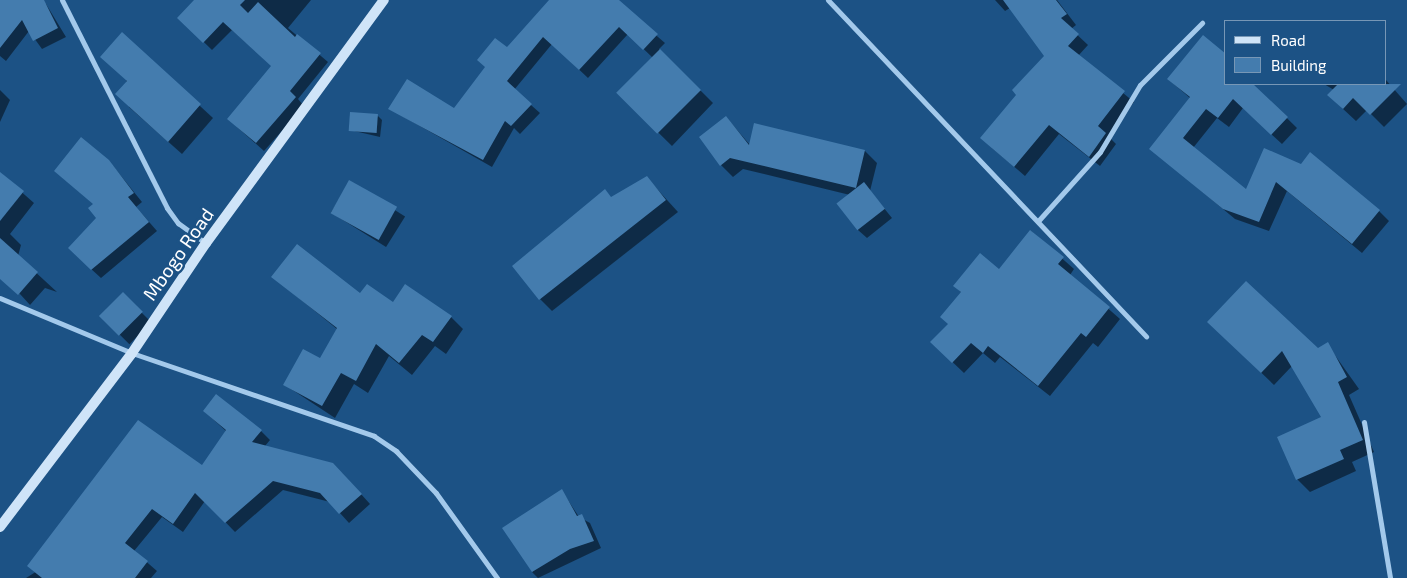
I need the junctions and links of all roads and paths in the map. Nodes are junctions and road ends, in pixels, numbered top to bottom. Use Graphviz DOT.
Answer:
graph roads {
  1 [pos="62,0"];
  2 [pos="384,0"];
  3 [pos="828,0"];
  4 [pos="1202,23"];
  5 [pos="1039,220"];
  6 [pos="206,243"];
  7 [pos="0,298"];
  8 [pos="1146,336"];
  9 [pos="132,353"];
  10 [pos="1364,422"];
  11 [pos="0,527"];
  12 [pos="498,578"];
  13 [pos="1390,578"];
  1 -- 6 [label="street"];
  2 -- 6 [label="main road, Mbogo Road"];
  3 -- 5 [label="street"];
  4 -- 5 [label="street"];
  5 -- 8 [label="street"];
  6 -- 9 [label="main road, Mbogo Road"];
  7 -- 9 [label="street"];
  9 -- 11 [label="main road, Mbogo Road"];
  9 -- 12 [label="street"];
  10 -- 13 [label="street"];
}
